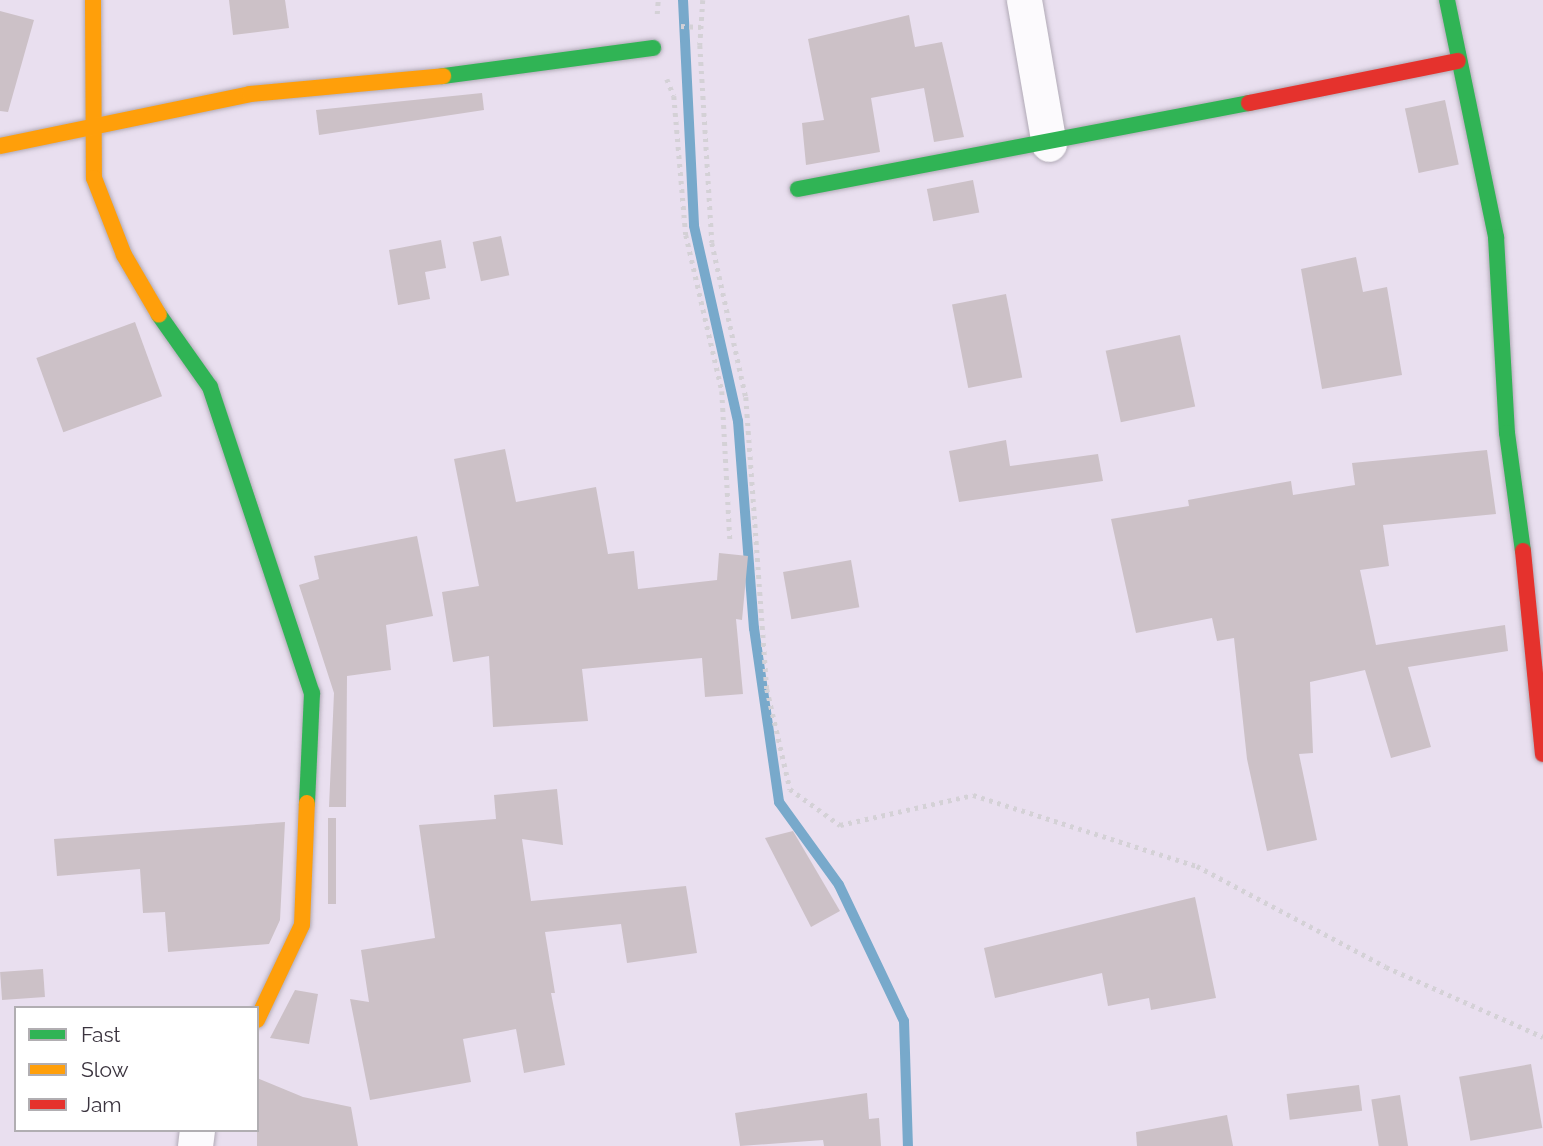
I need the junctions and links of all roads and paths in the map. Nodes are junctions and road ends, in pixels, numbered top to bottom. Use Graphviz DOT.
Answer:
graph roads {
  1 [pos="93,0"];
  2 [pos="658,0"];
  3 [pos="703,0"];
  4 [pos="1024,0"];
  5 [pos="1447,0"];
  6 [pos="653,48"];
  7 [pos="1458,61"];
  8 [pos="97,128"];
  9 [pos="1049,144"];
  10 [pos="0,146"];
  11 [pos="797,189"];
  12 [pos="730,541"];
  13 [pos="1543,754"];
  14 [pos="259,1017"];
  15 [pos="1543,1037"];
  1 -- 8 [label="street"];
  2 -- 6 [label="path"];
  3 -- 15 [label="path"];
  4 -- 9 [label="street"];
  5 -- 7 [label="street"];
  6 -- 8 [label="street"];
  6 -- 12 [label="path"];
  7 -- 9 [label="street"];
  7 -- 13 [label="street"];
  8 -- 10 [label="street"];
  8 -- 14 [label="street"];
  9 -- 11 [label="street"];
}
